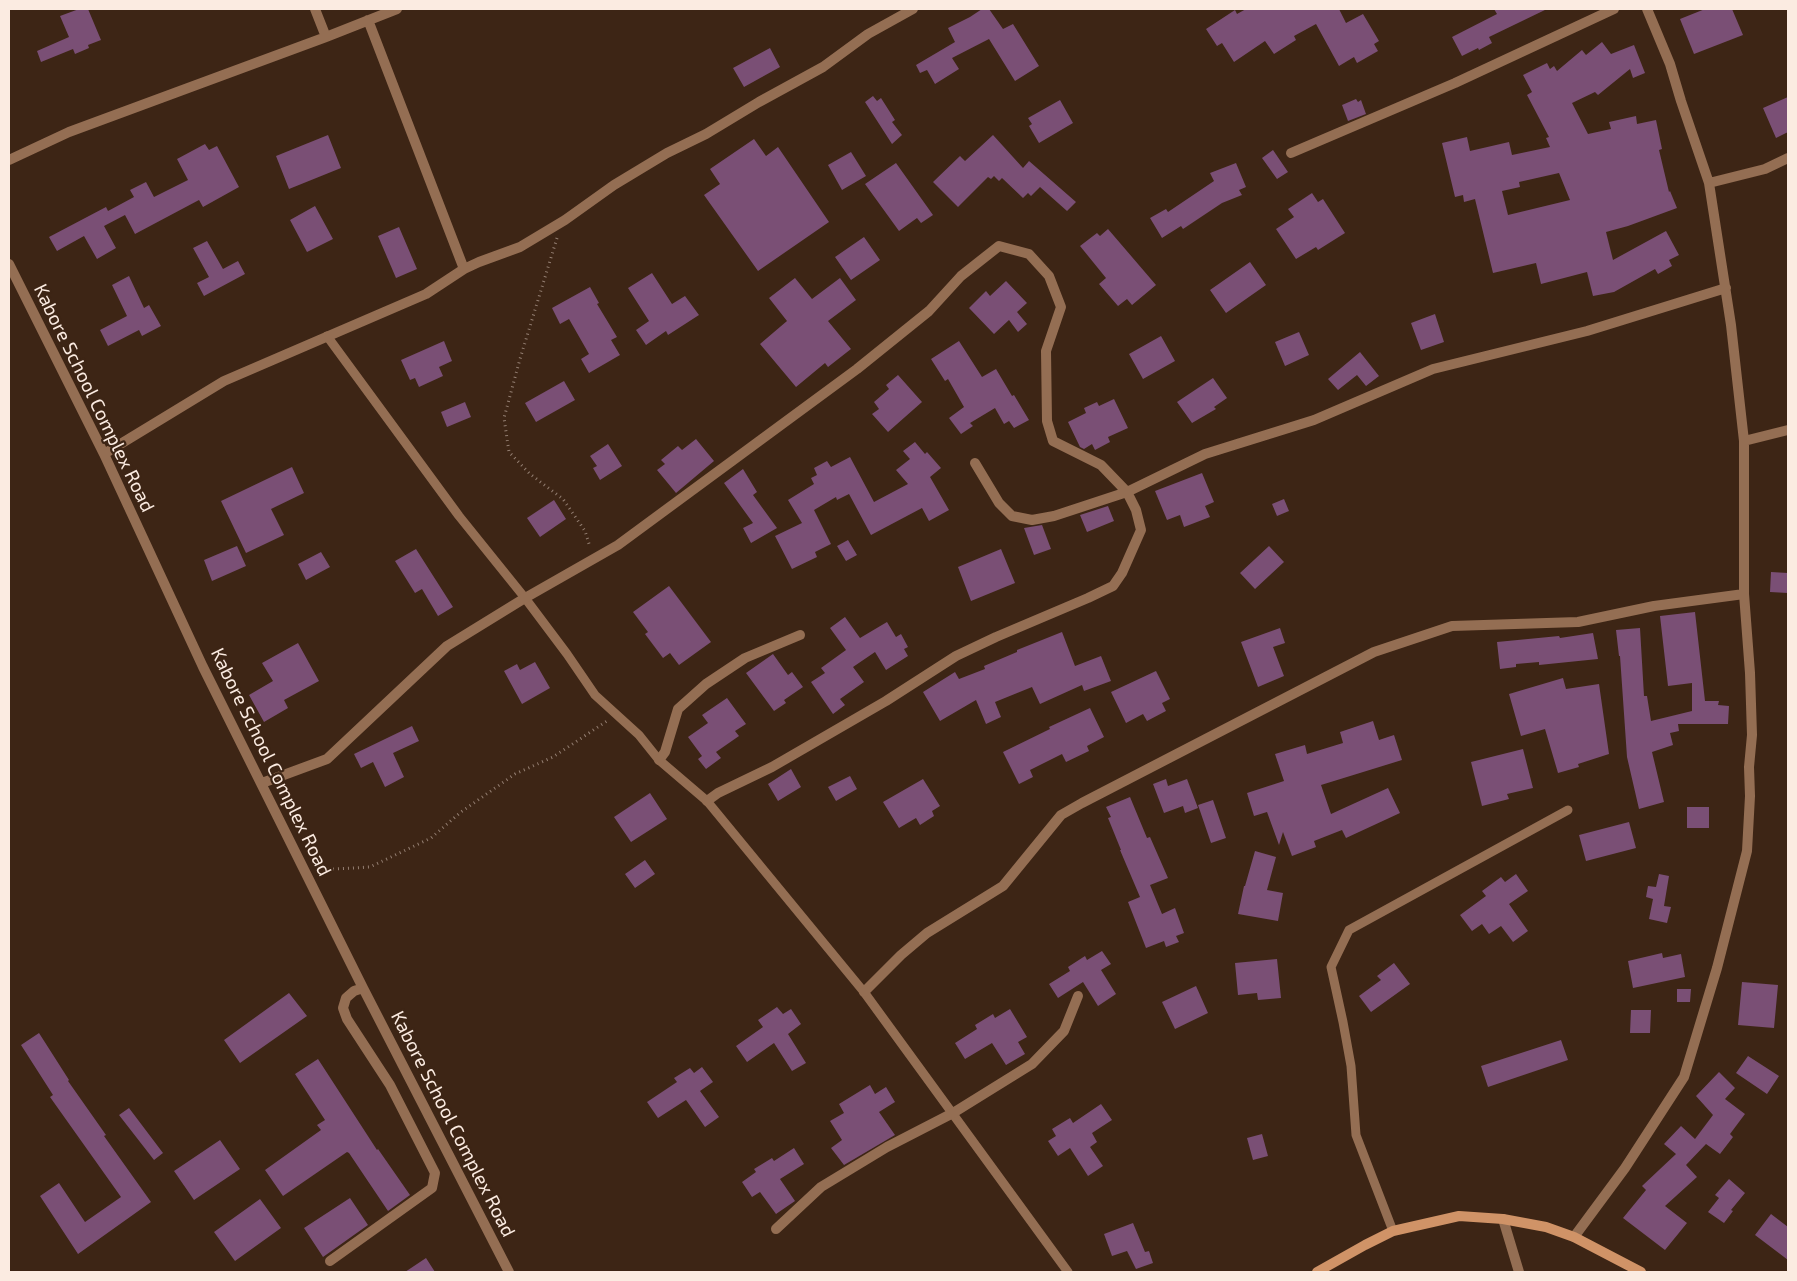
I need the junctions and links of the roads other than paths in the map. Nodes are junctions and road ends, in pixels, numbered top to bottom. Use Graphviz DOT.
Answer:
graph roads {
  1 [pos="315,9"];
  2 [pos="397,9"];
  3 [pos="913,9"];
  4 [pos="1614,9"];
  5 [pos="1647,9"];
  6 [pos="368,20"];
  7 [pos="326,37"];
  8 [pos="1291,153"];
  9 [pos="1788,158"];
  10 [pos="9,160"];
  11 [pos="1709,182"];
  12 [pos="9,264"];
  13 [pos="464,269"];
  14 [pos="1726,288"];
  15 [pos="328,336"];
  16 [pos="1788,430"];
  17 [pos="1744,441"];
  18 [pos="104,454"];
  19 [pos="975,463"];
  20 [pos="1127,492"];
  21 [pos="1744,594"];
  22 [pos="525,598"];
  23 [pos="800,635"];
  24 [pos="659,760"];
  25 [pos="262,783"];
  26 [pos="707,802"];
  27 [pos="1568,810"];
  28 [pos="363,988"];
  29 [pos="864,992"];
  30 [pos="1078,996"];
  31 [pos="953,1113"];
  32 [pos="1502,1219"];
  33 [pos="776,1228"];
  34 [pos="1393,1231"];
  35 [pos="1574,1237"];
  36 [pos="330,1261"];
  37 [pos="509,1272"];
  38 [pos="1068,1272"];
  39 [pos="1316,1272"];
  40 [pos="1519,1272"];
  41 [pos="1641,1272"];
  1 -- 7 [label="street"];
  2 -- 6 [label="street"];
  3 -- 13 [label="street"];
  4 -- 8 [label="street"];
  5 -- 11 [label="street"];
  6 -- 7 [label="street"];
  6 -- 13 [label="street"];
  7 -- 10 [label="street"];
  9 -- 11 [label="street"];
  11 -- 14 [label="street"];
  12 -- 18 [label="street, Kabore School Complex Road"];
  13 -- 15 [label="street"];
  14 -- 17 [label="street"];
  14 -- 20 [label="street"];
  15 -- 18 [label="street"];
  15 -- 22 [label="lane"];
  16 -- 17 [label="street"];
  17 -- 21 [label="street"];
  18 -- 25 [label="street, Kabore School Complex Road"];
  19 -- 20 [label="street"];
  20 -- 22 [label="street"];
  20 -- 26 [label="street"];
  21 -- 29 [label="street"];
  21 -- 35 [label="street"];
  22 -- 24 [label="lane"];
  22 -- 25 [label="street"];
  23 -- 24 [label="street"];
  24 -- 26 [label="lane"];
  25 -- 28 [label="street, Kabore School Complex Road"];
  26 -- 29 [label="lane"];
  27 -- 34 [label="lane"];
  28 -- 36 [label="street"];
  28 -- 37 [label="street, Kabore School Complex Road"];
  29 -- 31 [label="lane"];
  30 -- 31 [label="street"];
  31 -- 33 [label="street"];
  31 -- 38 [label="lane"];
  32 -- 34 [label="main road"];
  32 -- 35 [label="main road"];
  32 -- 40 [label="street"];
  34 -- 39 [label="main road"];
  35 -- 41 [label="main road"];
}
